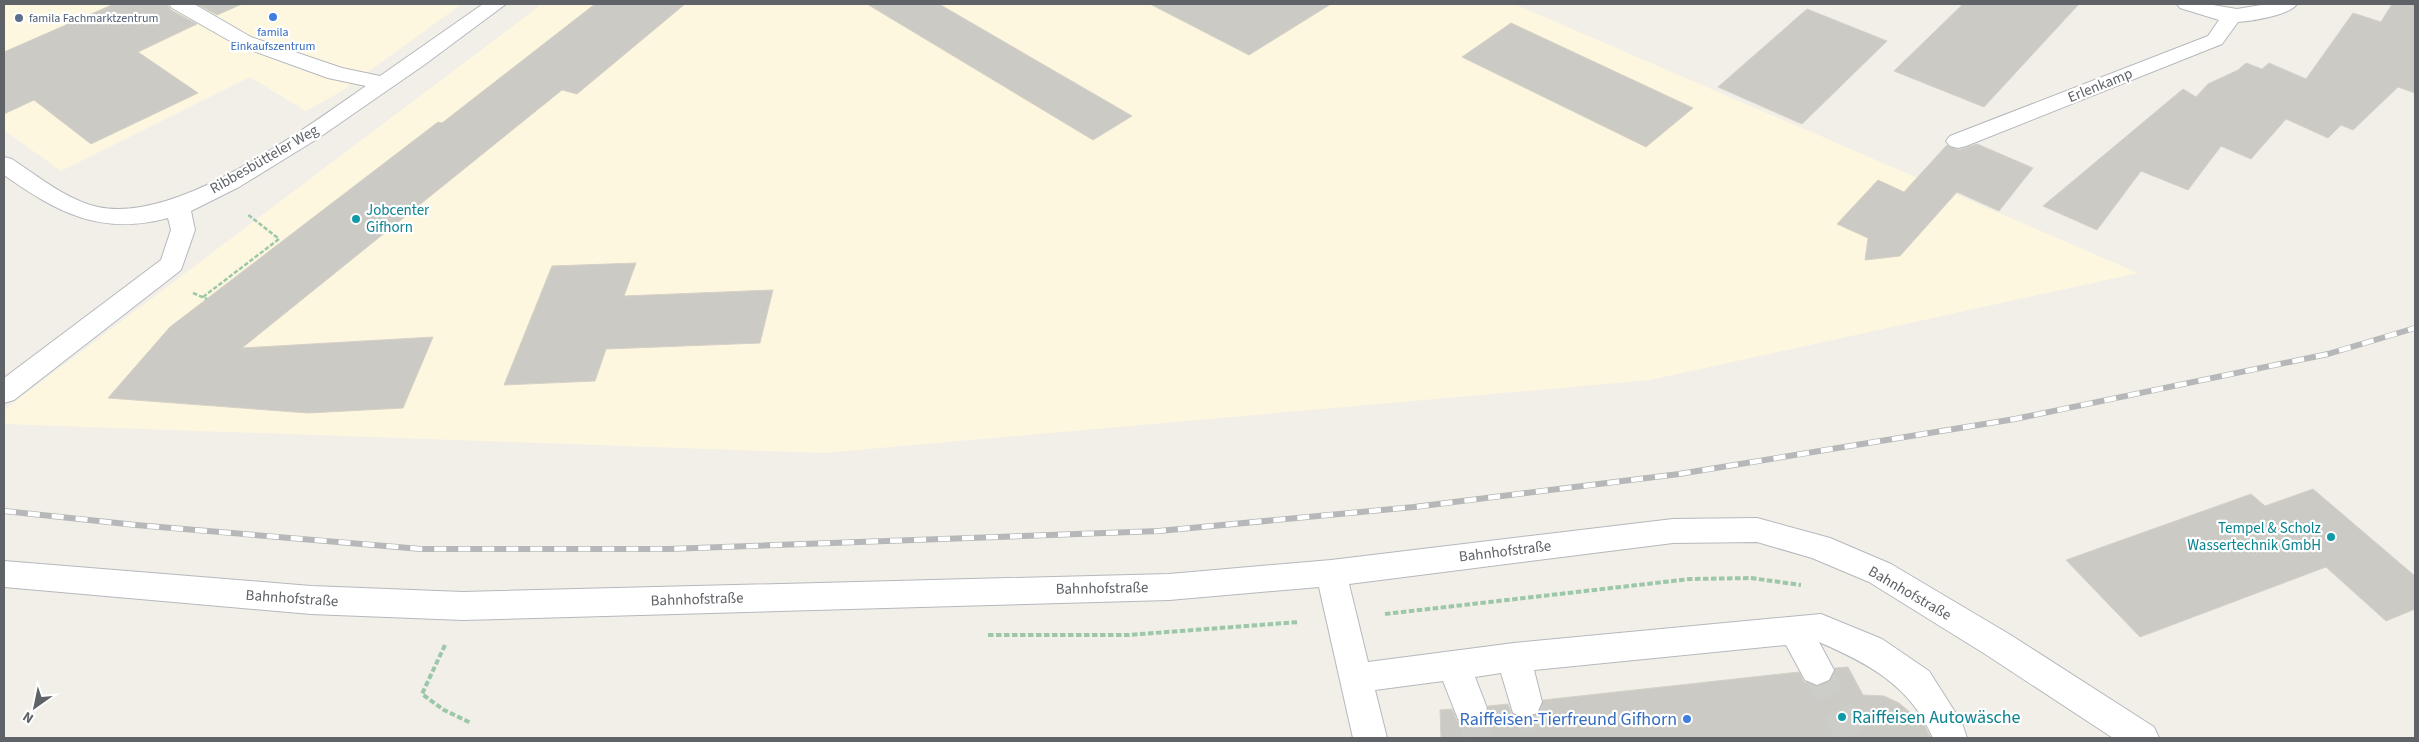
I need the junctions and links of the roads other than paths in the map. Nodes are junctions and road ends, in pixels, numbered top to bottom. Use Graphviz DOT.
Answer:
graph roads {
  1 [pos="178,4"];
  2 [pos="496,4"];
  3 [pos="2187,4"];
  4 [pos="2287,4"];
  5 [pos="2231,17"];
  6 [pos="382,84"];
  7 [pos="1958,141"];
  8 [pos="4,164"];
  9 [pos="178,207"];
  10 [pos="4,394"];
  11 [pos="1330,572"];
  12 [pos="4,574"];
  13 [pos="1795,630"];
  14 [pos="1514,658"];
  15 [pos="1454,665"];
  16 [pos="1817,670"];
  17 [pos="1356,678"];
  18 [pos="1525,702"];
  19 [pos="1470,708"];
  20 [pos="1370,738"];
  21 [pos="1950,738"];
  22 [pos="2142,738"];
  1 -- 6 [label="street"];
  2 -- 6 [label="street, Ribbesbütteler Weg"];
  3 -- 5 [label="street"];
  4 -- 5 [label="street"];
  5 -- 7 [label="street, Erlenkamp"];
  6 -- 9 [label="street, Ribbesbütteler Weg"];
  8 -- 9 [label="street, Ribbesbütteler Weg"];
  9 -- 10 [label="street"];
  11 -- 12 [label="street, Bahnhofstraße"];
  11 -- 17 [label="street"];
  11 -- 22 [label="street, Bahnhofstraße"];
  13 -- 14 [label="street"];
  13 -- 16 [label="street"];
  13 -- 21 [label="street"];
  14 -- 15 [label="street"];
  14 -- 18 [label="street"];
  15 -- 17 [label="street"];
  15 -- 19 [label="street"];
  17 -- 20 [label="street"];
}
